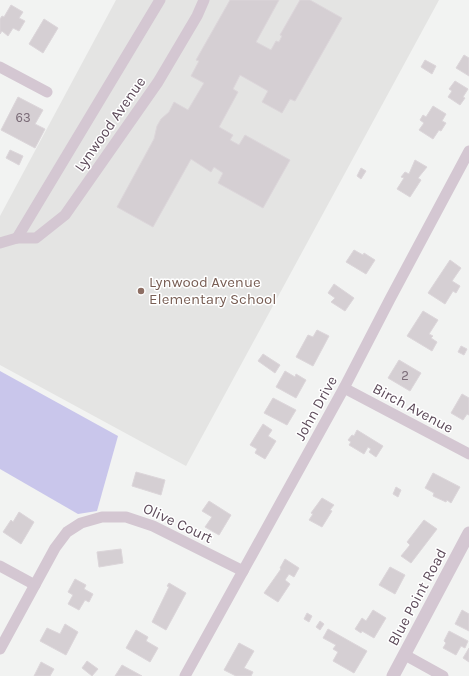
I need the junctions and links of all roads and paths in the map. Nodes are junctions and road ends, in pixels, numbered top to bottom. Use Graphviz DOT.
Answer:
graph roads {
  1 [pos="160,0"];
  2 [pos="204,0"];
  3 [pos="0,67"];
  4 [pos="47,92"];
  5 [pos="469,152"];
  6 [pos="17,238"];
  7 [pos="0,242"];
  8 [pos="344,388"];
  9 [pos="469,454"];
  10 [pos="469,533"];
  11 [pos="0,566"];
  12 [pos="243,571"];
  13 [pos="35,585"];
  14 [pos="0,649"];
  15 [pos="405,655"];
  16 [pos="185,676"];
  17 [pos="393,676"];
  18 [pos="443,676"];
  1 -- 6 [label="street, Lynwood Avenue"];
  2 -- 6 [label="street, Lynwood Avenue"];
  3 -- 4 [label="street"];
  5 -- 8 [label="street, John Drive"];
  6 -- 7 [label="street, Lynwood Avenue"];
  8 -- 9 [label="street, Birch Avenue"];
  8 -- 12 [label="street, John Drive"];
  10 -- 15 [label="street, Blue Point Road"];
  11 -- 13 [label="street"];
  12 -- 13 [label="street, Olive Court"];
  12 -- 16 [label="street, John Drive"];
  13 -- 14 [label="street, Olive Court"];
  15 -- 17 [label="street, Blue Point Road"];
  15 -- 18 [label="street"];
}
